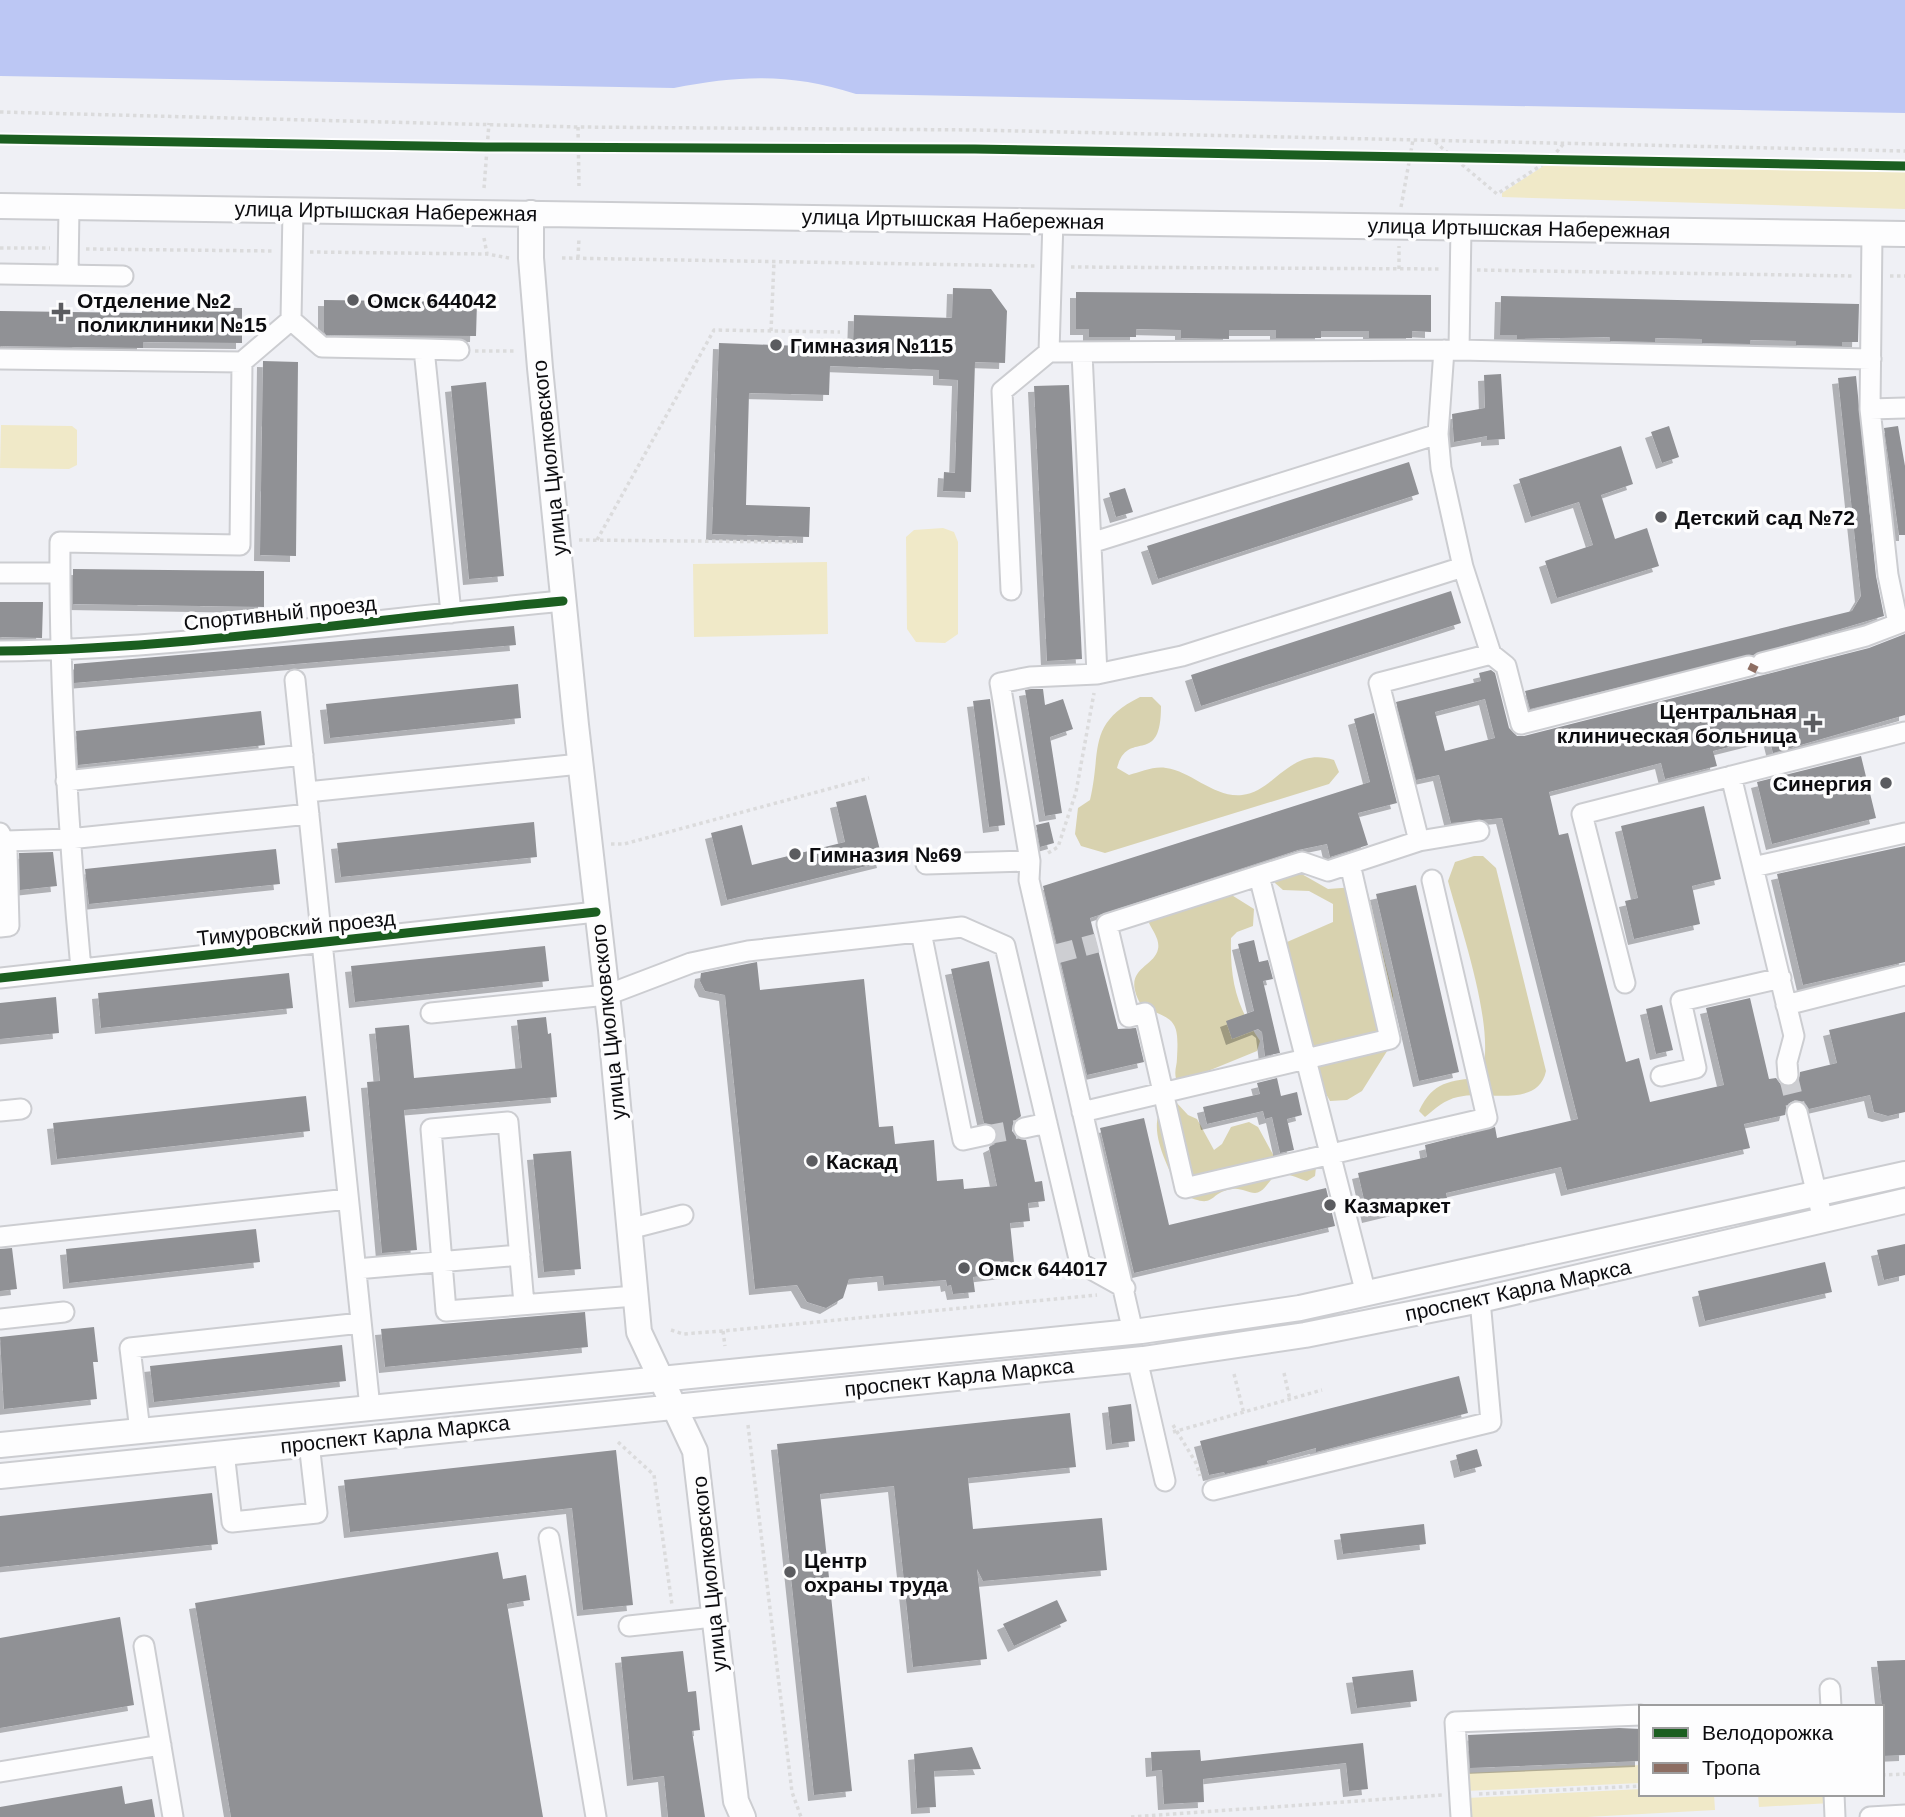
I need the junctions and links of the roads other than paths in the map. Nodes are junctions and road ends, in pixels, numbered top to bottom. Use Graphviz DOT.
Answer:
graph roads {
  1 [pos="0,206"];
  2 [pos="69,207"];
  3 [pos="293,210"];
  4 [pos="531,213"];
  5 [pos="1054,220"];
  6 [pos="1461,227"];
  7 [pos="1872,234"];
  8 [pos="1905,234"];
  9 [pos="1,274"];
  10 [pos="68,275"];
  11 [pos="123,276"];
  12 [pos="291,320"];
  13 [pos="424,349"];
  14 [pos="459,350"];
  15 [pos="1452,350"];
  16 [pos="1049,352"];
  17 [pos="1082,353"];
  18 [pos="0,359"];
  19 [pos="1871,359"];
  20 [pos="242,362"];
  21 [pos="1905,408"];
  22 [pos="1870,410"];
  23 [pos="1438,434"];
  24 [pos="1091,543"];
  25 [pos="1463,567"];
  26 [pos="0,573"];
  27 [pos="60,573"];
  28 [pos="1011,590"];
  29 [pos="563,601"];
  30 [pos="451,613"];
  31 [pos="1901,622"];
  32 [pos="0,651"];
  33 [pos="59,651"];
  34 [pos="1491,654"];
  35 [pos="1097,674"];
  36 [pos="295,680"];
  37 [pos="1905,732"];
  38 [pos="303,755"];
  39 [pos="580,764"];
  40 [pos="1731,776"];
  41 [pos="66,782"];
  42 [pos="307,792"];
  43 [pos="309,814"];
  44 [pos="1479,831"];
  45 [pos="1905,833"];
  46 [pos="3,837"];
  47 [pos="69,839"];
  48 [pos="1419,841"];
  49 [pos="1030,861"];
  50 [pos="926,864"];
  51 [pos="1350,864"];
  52 [pos="1753,867"];
  53 [pos="1259,876"];
  54 [pos="1432,880"];
  55 [pos="596,912"];
  56 [pos="0,927"];
  57 [pos="921,932"];
  58 [pos="322,942"];
  59 [pos="81,969"];
  60 [pos="1905,975"];
  61 [pos="0,978"];
  62 [pos="1781,978"];
  63 [pos="1625,983"];
  64 [pos="607,995"];
  65 [pos="1786,1005"];
  66 [pos="431,1013"];
  67 [pos="1306,1059"];
  68 [pos="1788,1075"];
  69 [pos="1661,1076"];
  70 [pos="1163,1092"];
  71 [pos="21,1109"];
  72 [pos="0,1111"];
  73 [pos="1082,1112"];
  74 [pos="1797,1112"];
  75 [pos="1047,1123"];
  76 [pos="1024,1128"];
  77 [pos="986,1135"];
  78 [pos="1330,1154"];
  79 [pos="1905,1174"];
  80 [pos="1816,1194"];
  81 [pos="348,1199"];
  82 [pos="1905,1201"];
  83 [pos="683,1215"];
  84 [pos="1823,1220"];
  85 [pos="629,1229"];
  86 [pos="0,1237"];
  87 [pos="520,1255"];
  88 [pos="442,1262"];
  89 [pos="356,1269"];
  90 [pos="1126,1290"];
  91 [pos="1366,1294"];
  92 [pos="635,1296"];
  93 [pos="1480,1300"];
  94 [pos="524,1304"];
  95 [pos="1300,1308"];
  96 [pos="64,1312"];
  97 [pos="0,1319"];
  98 [pos="1371,1322"];
  99 [pos="361,1323"];
  100 [pos="1133,1332"];
  101 [pos="1305,1335"];
  102 [pos="1137,1359"];
  103 [pos="659,1379"];
  104 [pos="673,1405"];
  105 [pos="370,1408"];
  106 [pos="140,1431"];
  107 [pos="309,1443"];
  108 [pos="0,1445"];
  109 [pos="225,1452"];
  110 [pos="0,1476"];
  111 [pos="1165,1481"];
  112 [pos="1213,1490"];
  113 [pos="549,1538"];
  114 [pos="713,1617"];
  115 [pos="629,1626"];
  116 [pos="144,1646"];
  117 [pos="1639,1715"];
  118 [pos="161,1745"];
  119 [pos="0,1772"];
  120 [pos="1834,1796"];
  121 [pos="1905,1815"];
  122 [pos="173,1817"];
  123 [pos="596,1817"];
  124 [pos="743,1817"];
  125 [pos="1461,1817"];
  126 [pos="1835,1817"];
  127 [pos="1870,1817"];
  1 -- 2 [label="main road, улица Иртышская Набережная"];
  2 -- 3 [label="main road, улица Иртышская Набережная"];
  2 -- 10 [label="street"];
  3 -- 4 [label="main road, улица Иртышская Набережная"];
  3 -- 12 [label="street"];
  4 -- 5 [label="main road, улица Иртышская Набережная"];
  4 -- 29 [label="main road, улица Циолковского"];
  5 -- 6 [label="main road, улица Иртышская Набережная"];
  5 -- 16 [label="street"];
  6 -- 7 [label="main road, улица Иртышская Набережная"];
  6 -- 15 [label="street"];
  7 -- 8 [label="main road, улица Иртышская Набережная"];
  7 -- 19 [label="street"];
  9 -- 10 [label="street"];
  10 -- 11 [label="street"];
  12 -- 13 [label="street"];
  12 -- 20 [label="street"];
  13 -- 14 [label="street"];
  13 -- 30 [label="street"];
  15 -- 17 [label="street"];
  15 -- 19 [label="street"];
  15 -- 23 [label="street"];
  16 -- 17 [label="street"];
  16 -- 28 [label="street"];
  17 -- 24 [label="street"];
  18 -- 20 [label="street"];
  19 -- 22 [label="street"];
  20 -- 27 [label="street"];
  21 -- 22 [label="street"];
  22 -- 31 [label="street"];
  23 -- 24 [label="street"];
  23 -- 25 [label="street"];
  24 -- 35 [label="street"];
  25 -- 34 [label="street"];
  25 -- 35 [label="street"];
  26 -- 27 [label="street"];
  27 -- 33 [label="street"];
  29 -- 30 [label="street, Спортивный проезд"];
  29 -- 39 [label="main road, улица Циолковского"];
  30 -- 33 [label="street, Спортивный проезд"];
  31 -- 34 [label="street"];
  32 -- 33 [label="street, Спортивный проезд"];
  33 -- 41 [label="street"];
  34 -- 48 [label="street"];
  35 -- 49 [label="street"];
  36 -- 38 [label="street"];
  37 -- 40 [label="street"];
  38 -- 41 [label="street"];
  38 -- 42 [label="street"];
  39 -- 42 [label="street"];
  39 -- 55 [label="main road, улица Циолковского"];
  40 -- 52 [label="street"];
  40 -- 63 [label="street"];
  41 -- 47 [label="street"];
  42 -- 43 [label="street"];
  43 -- 47 [label="street"];
  43 -- 58 [label="street"];
  44 -- 48 [label="street"];
  45 -- 52 [label="street"];
  46 -- 47 [label="street"];
  46 -- 56 [label="street"];
  47 -- 59 [label="street"];
  48 -- 51 [label="street"];
  49 -- 50 [label="street"];
  49 -- 73 [label="street"];
  51 -- 53 [label="street"];
  51 -- 67 [label="street"];
  52 -- 62 [label="street"];
  53 -- 67 [label="street"];
  53 -- 70 [label="street"];
  54 -- 78 [label="street"];
  55 -- 58 [label="street, Тимуровский проезд"];
  55 -- 64 [label="main road, улица Циолковского"];
  57 -- 64 [label="street"];
  57 -- 75 [label="street"];
  57 -- 77 [label="street"];
  58 -- 59 [label="street, Тимуровский проезд"];
  58 -- 81 [label="street"];
  59 -- 61 [label="street, Тимуровский проезд"];
  60 -- 65 [label="street"];
  62 -- 65 [label="street"];
  62 -- 69 [label="street"];
  64 -- 66 [label="street"];
  64 -- 85 [label="main road, улица Циолковского"];
  65 -- 68 [label="street"];
  67 -- 70 [label="street"];
  67 -- 78 [label="street"];
  70 -- 73 [label="street"];
  70 -- 78 [label="street"];
  71 -- 72 [label="street"];
  73 -- 90 [label="street"];
  74 -- 80 [label="street"];
  75 -- 76 [label="street"];
  75 -- 90 [label="street"];
  78 -- 91 [label="street"];
  79 -- 80 [label="main road, проспект Карла Маркса"];
  80 -- 84 [label="street"];
  80 -- 91 [label="main road, проспект Карла Маркса"];
  81 -- 86 [label="street"];
  81 -- 89 [label="street"];
  82 -- 84 [label="main road, проспект Карла Маркса"];
  83 -- 85 [label="street"];
  84 -- 93 [label="main road, проспект Карла Маркса"];
  85 -- 92 [label="main road, улица Циолковского"];
  87 -- 88 [label="street"];
  87 -- 88 [label="street"];
  87 -- 94 [label="street"];
  88 -- 89 [label="street"];
  88 -- 94 [label="street"];
  89 -- 99 [label="street"];
  90 -- 100 [label="street"];
  91 -- 95 [label="main road, проспект Карла Маркса"];
  91 -- 98 [label="main road"];
  92 -- 94 [label="street"];
  92 -- 103 [label="main road, улица Циолковского"];
  93 -- 98 [label="main road, проспект Карла Маркса"];
  93 -- 112 [label="street"];
  95 -- 100 [label="main road, проспект Карла Маркса"];
  95 -- 101 [label="main road"];
  96 -- 97 [label="street"];
  98 -- 101 [label="main road, проспект Карла Маркса"];
  99 -- 105 [label="street"];
  99 -- 106 [label="street"];
  100 -- 103 [label="main road, проспект Карла Маркса"];
  101 -- 102 [label="main road, проспект Карла Маркса"];
  102 -- 104 [label="main road, проспект Карла Маркса"];
  102 -- 111 [label="street"];
  103 -- 104 [label="main road, улица Циолковского"];
  103 -- 105 [label="main road, проспект Карла Маркса"];
  104 -- 107 [label="main road, проспект Карла Маркса"];
  104 -- 114 [label="main road, улица Циолковского"];
  105 -- 106 [label="main road, проспект Карла Маркса"];
  106 -- 108 [label="main road, проспект Карла Маркса"];
  107 -- 109 [label="main road, проспект Карла Маркса"];
  107 -- 109 [label="street"];
  109 -- 110 [label="main road, проспект Карла Маркса"];
  113 -- 123 [label="street"];
  114 -- 115 [label="street"];
  114 -- 124 [label="main road, улица Циолковского"];
  116 -- 118 [label="street"];
  117 -- 125 [label="street"];
  118 -- 119 [label="street"];
  118 -- 122 [label="street"];
  120 -- 126 [label="street"];
  121 -- 127 [label="street"];
}
